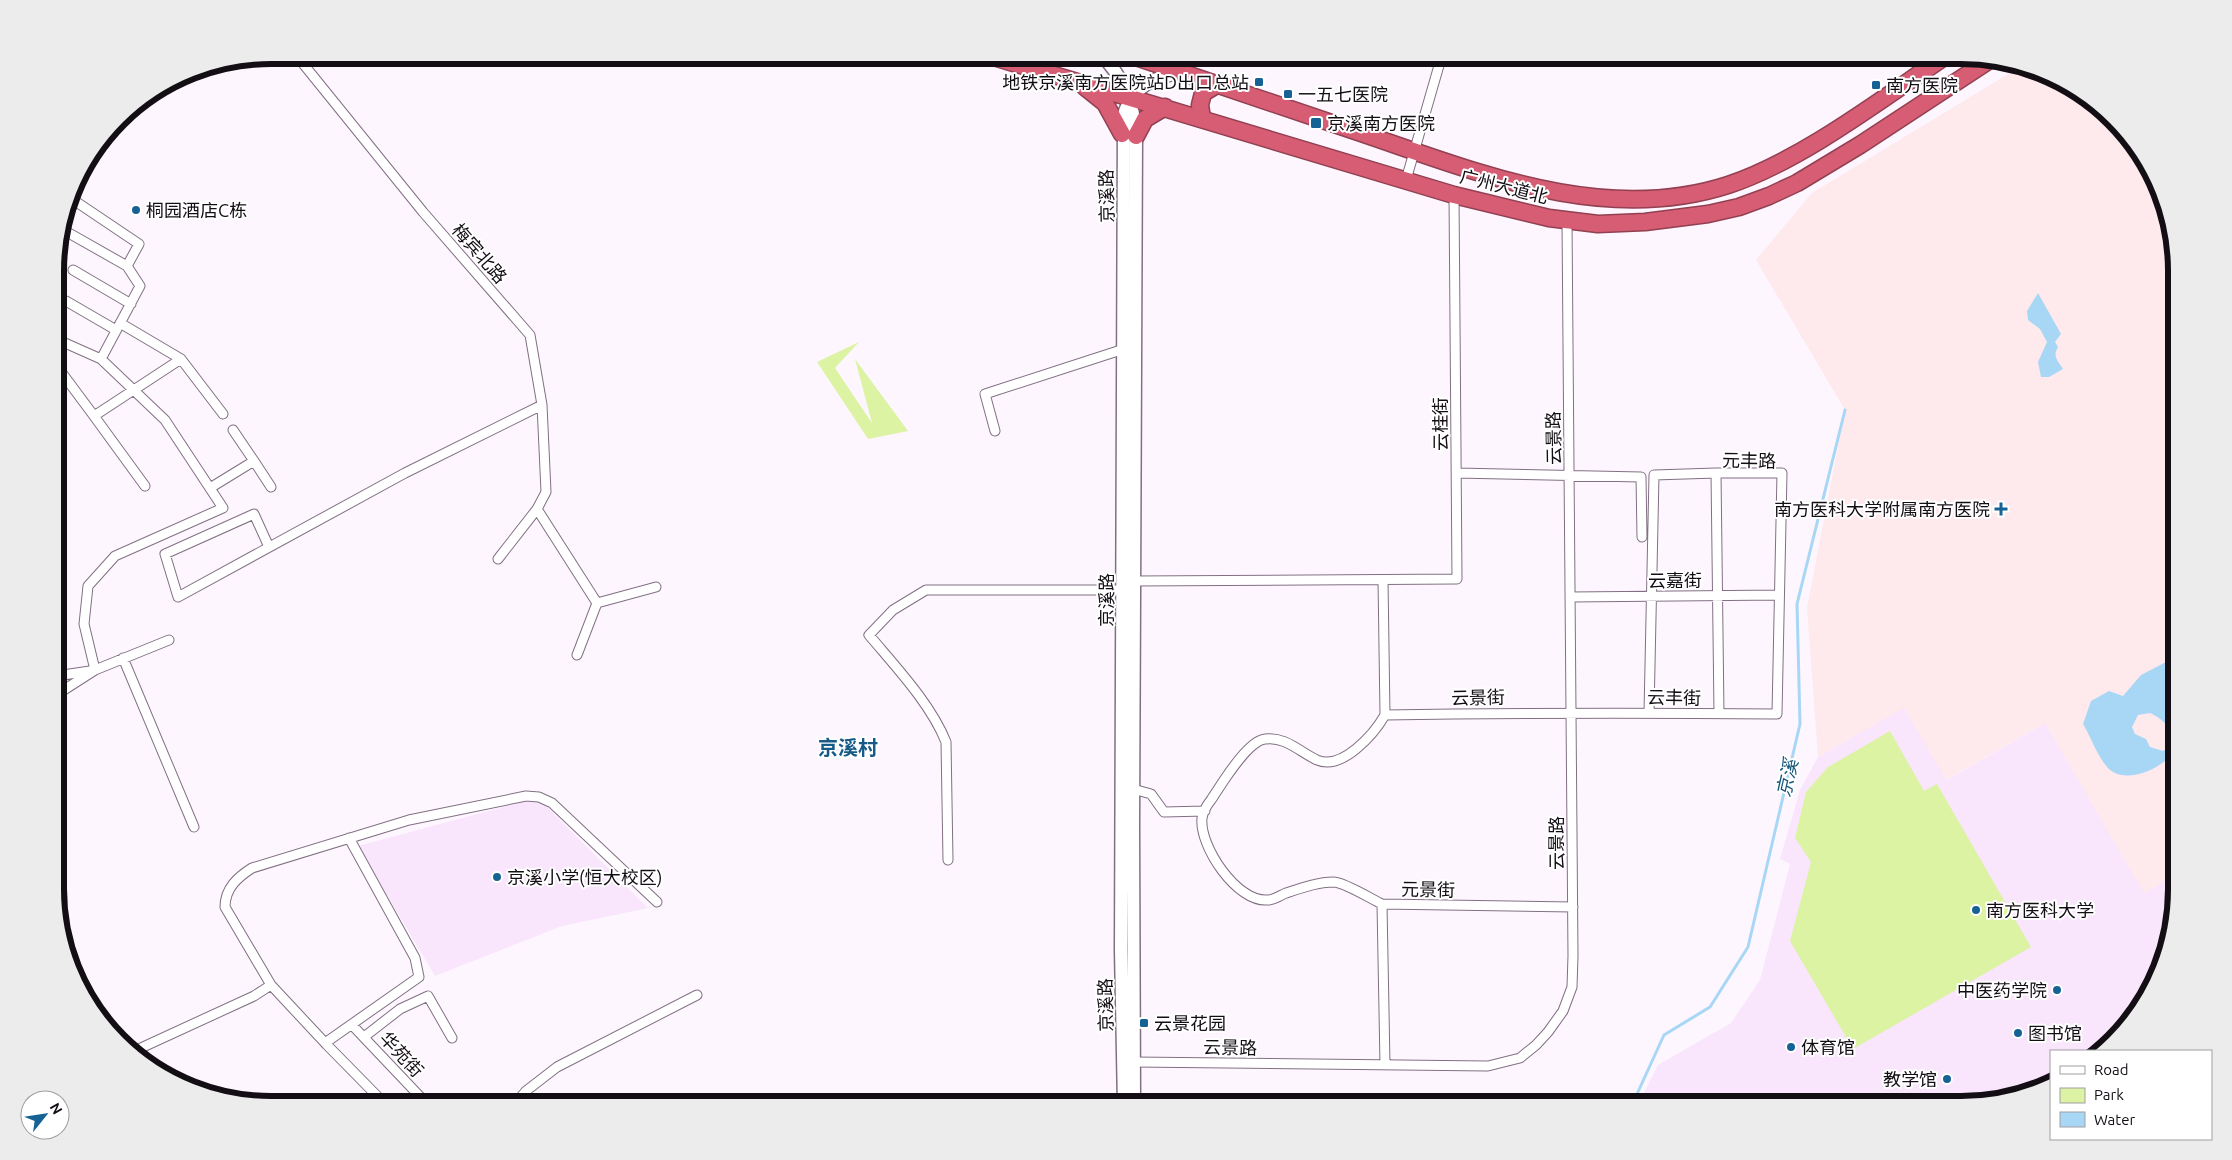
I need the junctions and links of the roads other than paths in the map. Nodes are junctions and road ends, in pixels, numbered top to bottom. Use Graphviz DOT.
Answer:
graph roads {
  1 [pos="303,64"];
  2 [pos="1016,64"];
  3 [pos="1109,64"];
  4 [pos="1158,64"];
  5 [pos="1439,64"];
  6 [pos="1934,64"];
  7 [pos="1982,65"];
  8 [pos="1182,72"];
  9 [pos="1070,79"];
  10 [pos="1218,84"];
  11 [pos="1130,97"];
  12 [pos="1164,107"];
  13 [pos="1202,118"];
  14 [pos="1129,135"];
  15 [pos="1413,151"];
  16 [pos="1406,180"];
  17 [pos="1454,195"];
  18 [pos="78,203"];
  19 [pos="1567,221"];
  20 [pos="67,232"];
  21 [pos="127,266"];
  22 [pos="73,270"];
  23 [pos="66,301"];
  24 [pos="131,304"];
  25 [pos="118,327"];
  26 [pos="64,343"];
  27 [pos="1124,349"];
  28 [pos="101,359"];
  29 [pos="181,359"];
  30 [pos="64,376"];
  31 [pos="132,389"];
  32 [pos="542,405"];
  33 [pos="223,414"];
  34 [pos="94,416"];
  35 [pos="233,430"];
  36 [pos="995,431"];
  37 [pos="254,461"];
  38 [pos="1457,473"];
  39 [pos="1716,473"];
  40 [pos="1570,476"];
  41 [pos="145,486"];
  42 [pos="271,487"];
  43 [pos="210,488"];
  44 [pos="538,509"];
  45 [pos="1642,537"];
  46 [pos="269,546"];
  47 [pos="498,560"];
  48 [pos="1383,580"];
  49 [pos="1135,581"];
  50 [pos="656,587"];
  51 [pos="1123,590"];
  52 [pos="1779,595"];
  53 [pos="1653,596"];
  54 [pos="1718,596"];
  55 [pos="1570,597"];
  56 [pos="597,603"];
  57 [pos="169,640"];
  58 [pos="577,655"];
  59 [pos="123,658"];
  60 [pos="95,670"];
  61 [pos="64,675"];
  62 [pos="64,690"];
  63 [pos="1571,712"];
  64 [pos="1649,713"];
  65 [pos="1719,713"];
  66 [pos="1777,714"];
  67 [pos="1385,715"];
  68 [pos="1133,790"];
  69 [pos="1205,810"];
  70 [pos="194,827"];
  71 [pos="349,838"];
  72 [pos="948,860"];
  73 [pos="657,902"];
  74 [pos="1382,904"];
  75 [pos="1573,907"];
  76 [pos="271,985"];
  77 [pos="697,995"];
  78 [pos="353,1026"];
  79 [pos="364,1038"];
  80 [pos="452,1038"];
  81 [pos="325,1044"];
  82 [pos="139,1049"];
  83 [pos="1134,1062"];
  84 [pos="1384,1065"];
  85 [pos="377,1096"];
  86 [pos="419,1096"];
  87 [pos="521,1096"];
  88 [pos="1124,1096"];
  89 [pos="1134,1096"];
  1 -- 32 [label="street, 梅宾北路"];
  2 -- 9 [label="highway, 广州大道北"];
  3 -- 11 [label="main road, 京溪路"];
  4 -- 8 [label="highway, 广州大道北"];
  5 -- 15 [label="street"];
  6 -- 15 [label="highway, 广州大道北"];
  7 -- 19 [label="highway, 广州大道北"];
  8 -- 10 [label="highway, 广州大道北"];
  8 -- 11 [label="main road"];
  9 -- 11 [label="highway, 广州大道北"];
  9 -- 14 [label="highway"];
  10 -- 13 [label="highway"];
  10 -- 15 [label="highway, 广州大道北"];
  11 -- 12 [label="highway, 广州大道北"];
  11 -- 14 [label="main road, 京溪路"];
  12 -- 13 [label="highway, 广州大道北"];
  12 -- 14 [label="highway"];
  13 -- 16 [label="highway, 广州大道北"];
  14 -- 27 [label="main road, 京溪路"];
  14 -- 49 [label="main road, 京溪路"];
  15 -- 16 [label="street"];
  16 -- 17 [label="highway, 广州大道北"];
  17 -- 19 [label="highway, 广州大道北"];
  17 -- 38 [label="street, 云桂街"];
  18 -- 21 [label="street"];
  19 -- 40 [label="street, 云景路"];
  20 -- 21 [label="street"];
  21 -- 24 [label="street"];
  22 -- 24 [label="street"];
  23 -- 25 [label="street"];
  24 -- 25 [label="street"];
  25 -- 28 [label="street"];
  25 -- 29 [label="street"];
  26 -- 28 [label="street"];
  27 -- 36 [label="street"];
  27 -- 51 [label="main road, 京溪路"];
  28 -- 31 [label="street"];
  29 -- 31 [label="street"];
  29 -- 33 [label="street"];
  30 -- 34 [label="street"];
  31 -- 34 [label="street"];
  31 -- 43 [label="street"];
  32 -- 44 [label="street, 梅宾北路"];
  32 -- 46 [label="street"];
  34 -- 41 [label="street"];
  35 -- 37 [label="street"];
  37 -- 42 [label="street"];
  37 -- 43 [label="street"];
  38 -- 40 [label="street"];
  38 -- 48 [label="street, 云桂街"];
  39 -- 52 [label="street, 元丰路"];
  39 -- 53 [label="street"];
  39 -- 54 [label="street, 元丰路"];
  40 -- 45 [label="street"];
  40 -- 55 [label="street, 云景路"];
  43 -- 60 [label="street"];
  44 -- 47 [label="street, 梅宾北路"];
  44 -- 56 [label="street"];
  46 -- 46 [label="street"];
  48 -- 49 [label="street, 云桂街"];
  48 -- 67 [label="street"];
  49 -- 68 [label="main road, 京溪路"];
  50 -- 56 [label="street"];
  51 -- 72 [label="street"];
  51 -- 88 [label="main road, 京溪路"];
  52 -- 54 [label="street, 云嘉街"];
  52 -- 66 [label="street, 元丰路"];
  53 -- 54 [label="street, 云嘉街"];
  53 -- 55 [label="street, 云嘉街"];
  53 -- 64 [label="street"];
  54 -- 65 [label="street, 元丰路"];
  55 -- 63 [label="street, 云景路"];
  56 -- 58 [label="street"];
  57 -- 59 [label="street"];
  59 -- 60 [label="street"];
  59 -- 70 [label="street"];
  60 -- 61 [label="street"];
  60 -- 62 [label="street"];
  63 -- 64 [label="street, 云丰街"];
  63 -- 67 [label="street, 云景街"];
  63 -- 75 [label="street, 云景路"];
  64 -- 65 [label="street, 云丰街"];
  65 -- 66 [label="street, 云丰街"];
  67 -- 69 [label="street"];
  68 -- 69 [label="street"];
  68 -- 83 [label="main road, 京溪路"];
  69 -- 74 [label="street"];
  71 -- 73 [label="street"];
  71 -- 76 [label="street"];
  71 -- 78 [label="street"];
  74 -- 75 [label="street, 元景街"];
  74 -- 84 [label="street, 元景街"];
  75 -- 84 [label="street, 云景路"];
  76 -- 81 [label="street"];
  76 -- 82 [label="street"];
  77 -- 87 [label="street"];
  78 -- 79 [label="street, 华苑街"];
  78 -- 81 [label="street"];
  79 -- 80 [label="street"];
  79 -- 86 [label="street, 华苑街"];
  81 -- 85 [label="street"];
  83 -- 84 [label="street, 云景路"];
  83 -- 89 [label="main road, 京溪路"];
}
